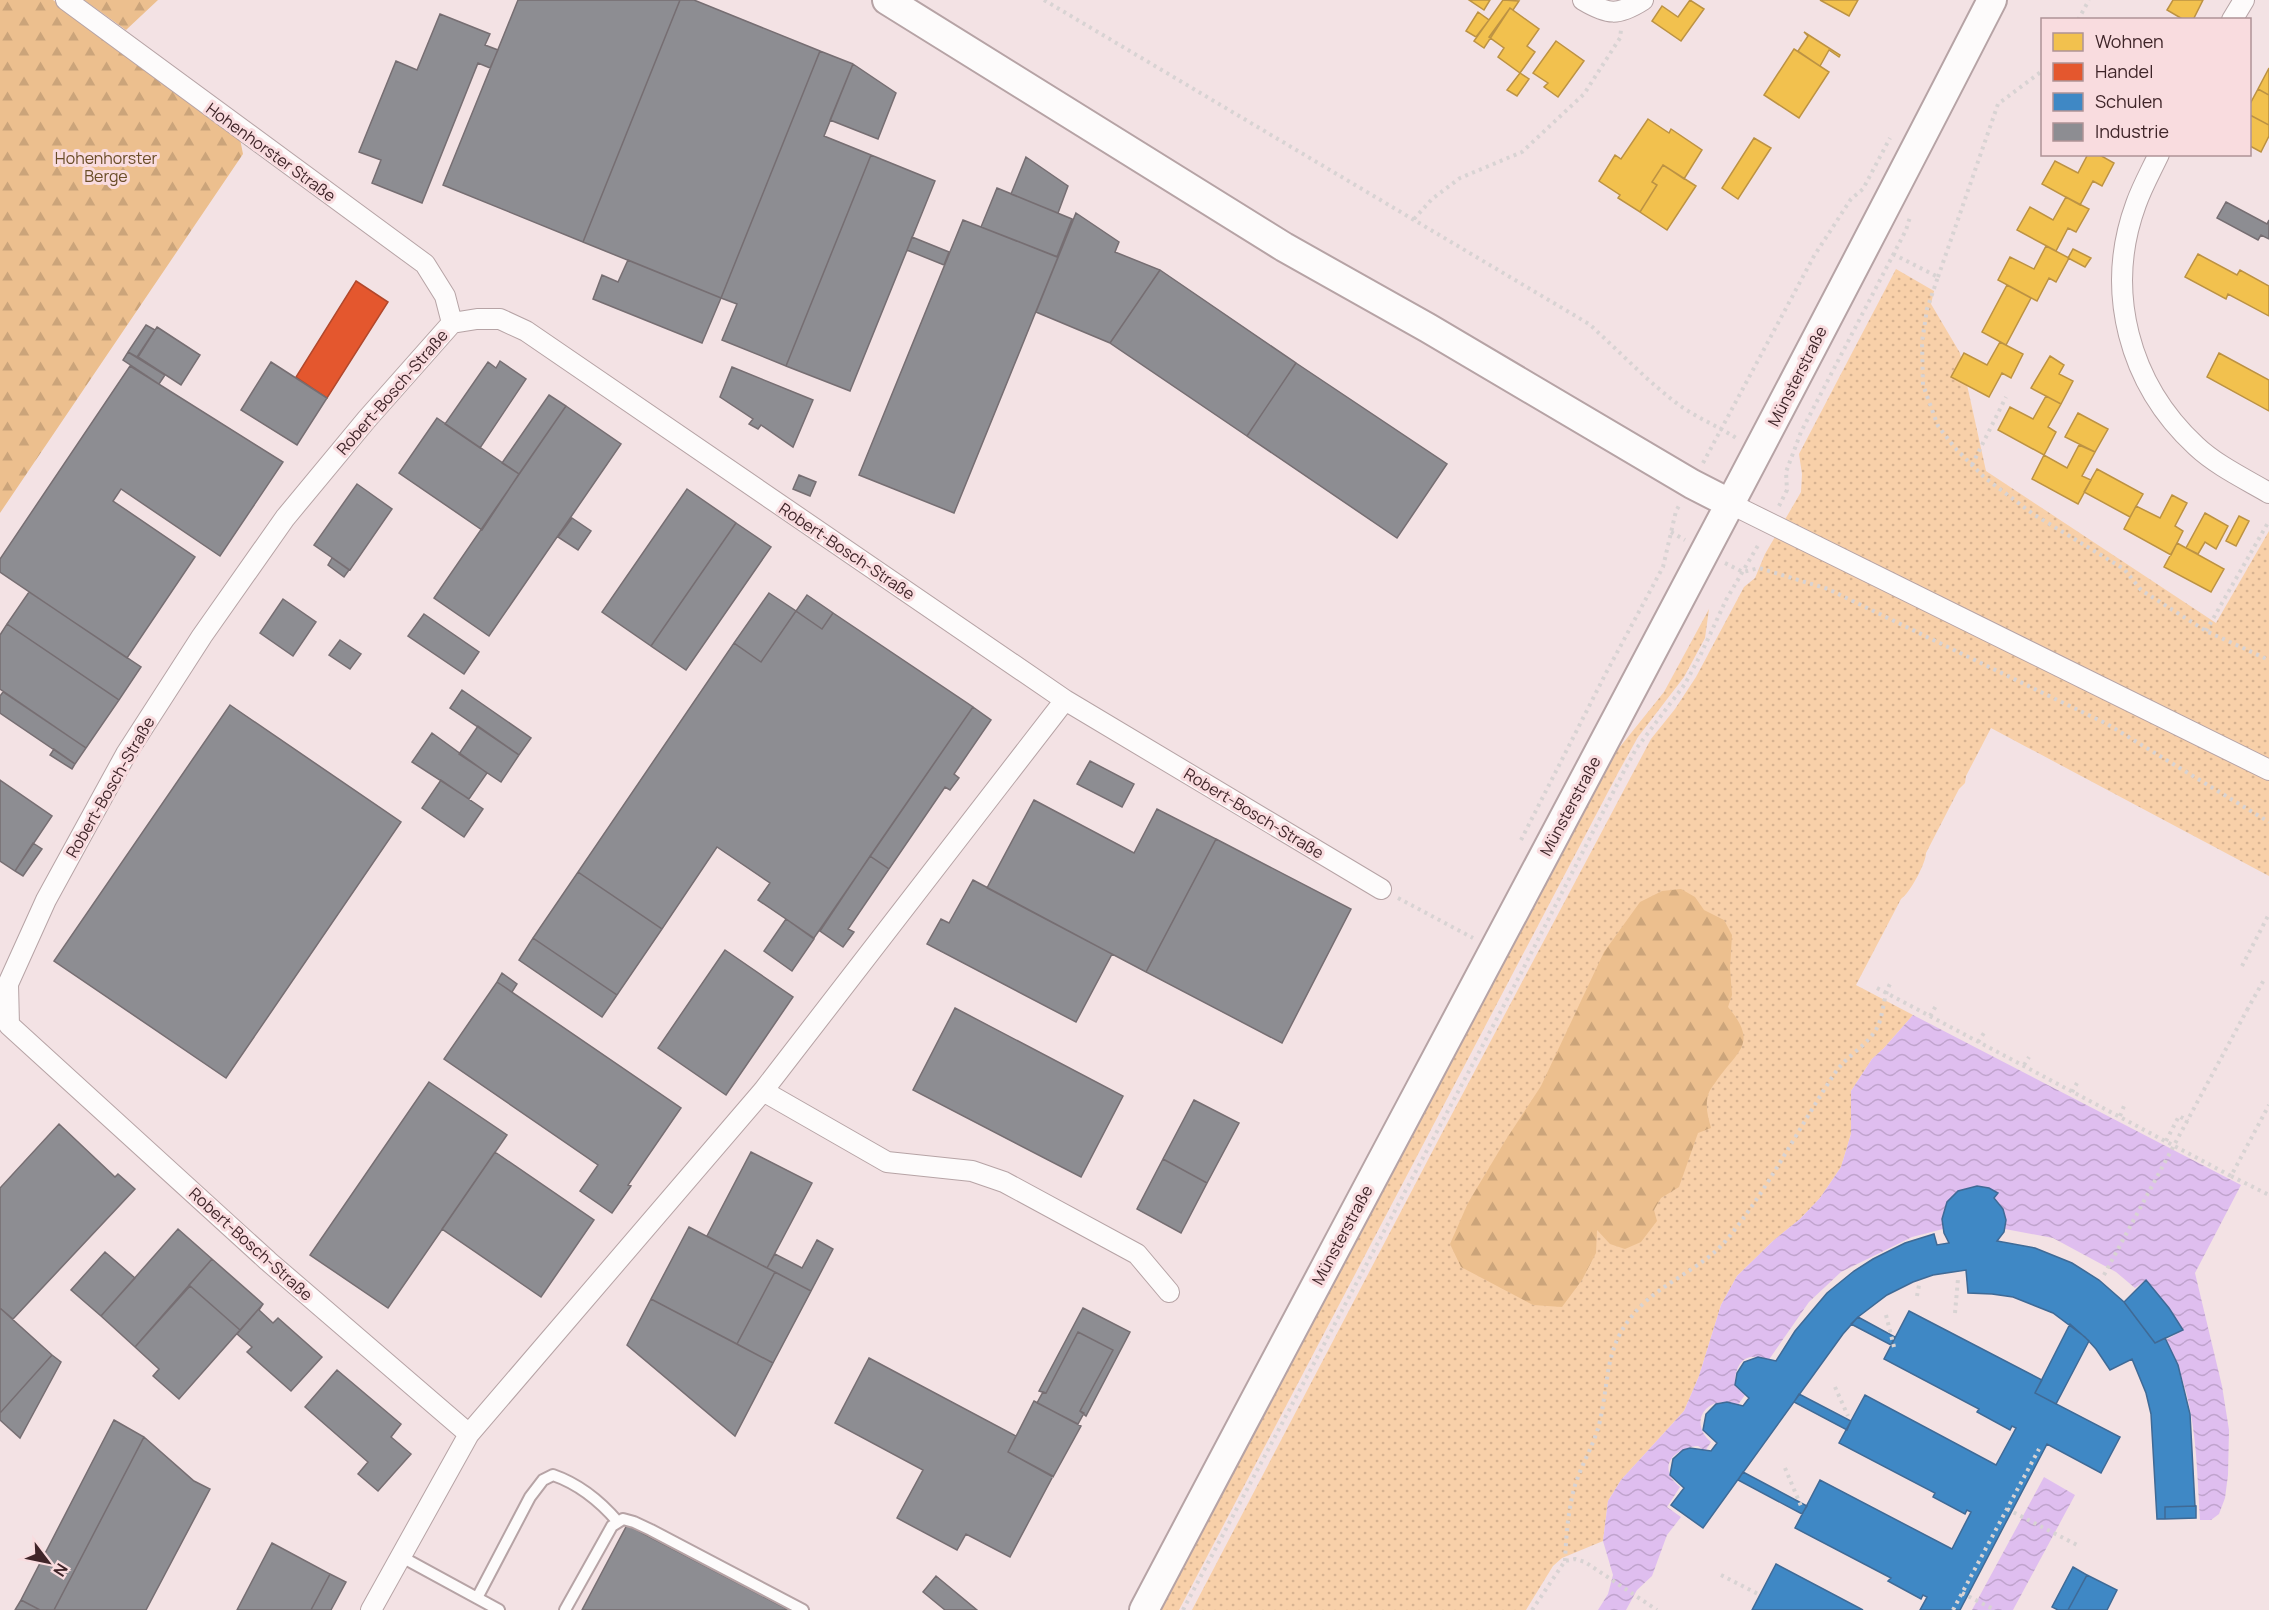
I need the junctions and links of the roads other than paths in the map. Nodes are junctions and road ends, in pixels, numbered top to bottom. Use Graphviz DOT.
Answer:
graph roads {
  1 [pos="66,0"];
  2 [pos="887,0"];
  3 [pos="1583,0"];
  4 [pos="1643,0"];
  5 [pos="1992,0"];
  6 [pos="2244,0"];
  7 [pos="2233,18"];
  8 [pos="2158,156"];
  9 [pos="452,323"];
  10 [pos="2269,493"];
  11 [pos="1731,504"];
  12 [pos="1065,700"];
  13 [pos="2269,770"];
  14 [pos="1381,889"];
  15 [pos="5,1021"];
  16 [pos="763,1091"];
  17 [pos="1169,1293"];
  18 [pos="469,1434"];
  19 [pos="618,1522"];
  20 [pos="400,1556"];
  21 [pos="477,1598"];
  22 [pos="371,1610"];
  23 [pos="499,1610"];
  24 [pos="565,1610"];
  25 [pos="803,1610"];
  26 [pos="1144,1610"];
  1 -- 9 [label="street, Hohenhorster Straße"];
  2 -- 11 [label="main road"];
  3 -- 4 [label="street"];
  5 -- 11 [label="main road, Münsterstraße"];
  6 -- 7 [label="street"];
  8 -- 10 [label="street"];
  9 -- 12 [label="street, Robert-Bosch-Straße"];
  9 -- 15 [label="street, Robert-Bosch-Straße"];
  11 -- 13 [label="street"];
  11 -- 26 [label="main road, Münsterstraße"];
  12 -- 14 [label="street, Robert-Bosch-Straße"];
  12 -- 16 [label="street"];
  15 -- 18 [label="street, Robert-Bosch-Straße"];
  16 -- 17 [label="street"];
  16 -- 18 [label="street"];
  18 -- 20 [label="street"];
  19 -- 21 [label="lane"];
  19 -- 24 [label="lane"];
  19 -- 25 [label="lane"];
  20 -- 21 [label="lane"];
  20 -- 22 [label="street"];
  21 -- 23 [label="lane"];
}
